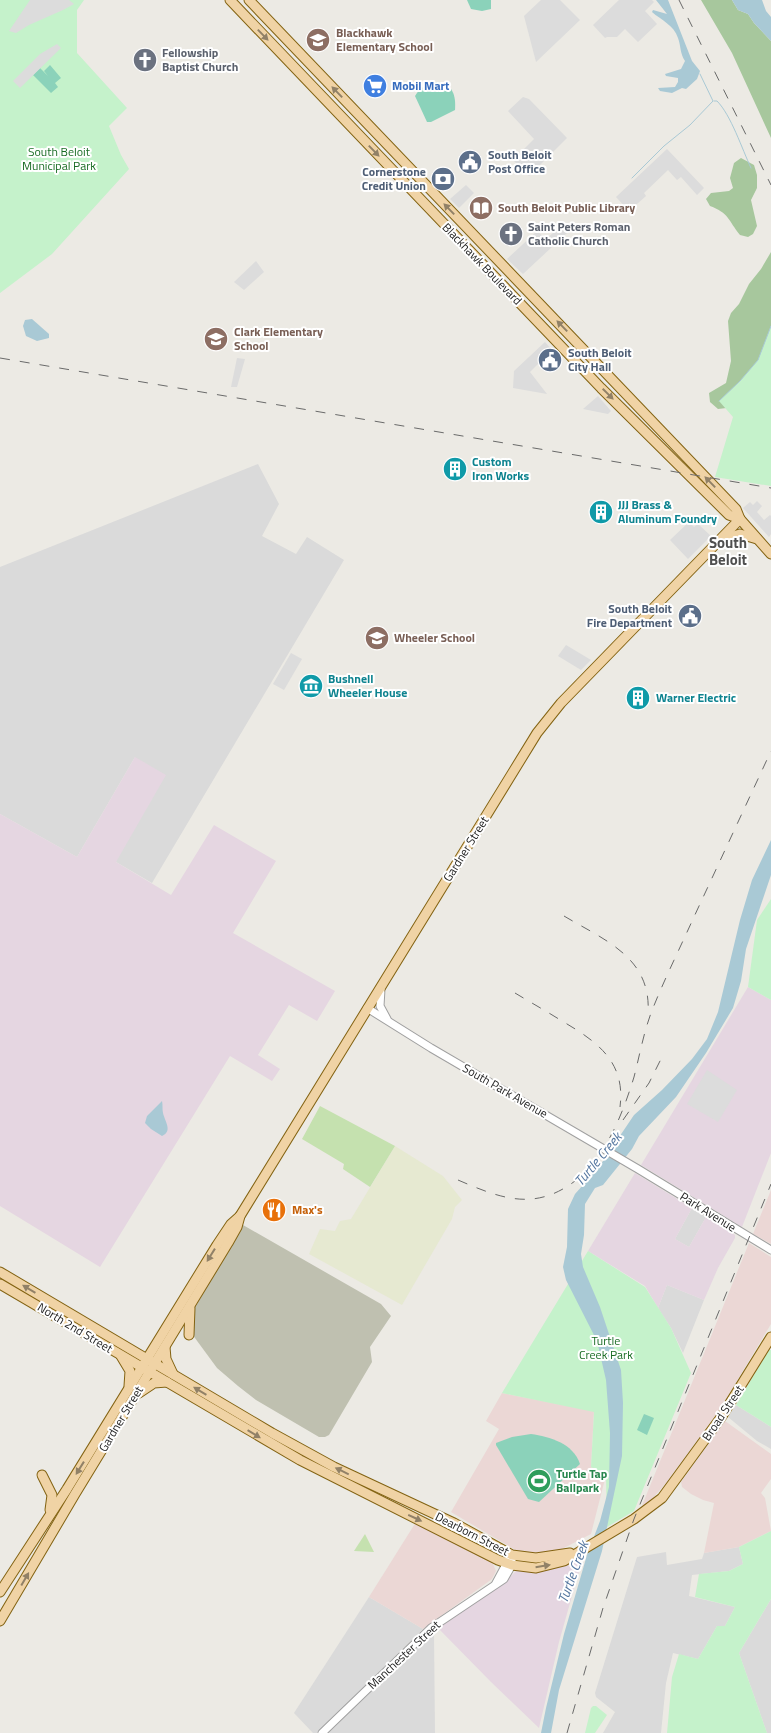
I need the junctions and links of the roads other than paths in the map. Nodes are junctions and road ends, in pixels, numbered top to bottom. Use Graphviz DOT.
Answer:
graph roads {
  1 [pos="230,0"];
  2 [pos="249,0"];
  3 [pos="740,519"];
  4 [pos="758,539"];
  5 [pos="721,540"];
  6 [pos="771,554"];
  7 [pos="381,986"];
  8 [pos="367,1008"];
  9 [pos="388,1022"];
  10 [pos="645,1173"];
  11 [pos="240,1216"];
  12 [pos="771,1250"];
  13 [pos="0,1272"];
  14 [pos="0,1284"];
  15 [pos="190,1307"];
  16 [pos="771,1337"];
  17 [pos="171,1338"];
  18 [pos="161,1344"];
  19 [pos="131,1350"];
  20 [pos="119,1354"];
  21 [pos="148,1365"];
  22 [pos="173,1375"];
  23 [pos="167,1382"];
  24 [pos="129,1388"];
  25 [pos="134,1396"];
  26 [pos="42,1475"];
  27 [pos="49,1516"];
  28 [pos="582,1549"];
  29 [pos="512,1554"];
  30 [pos="509,1564"];
  31 [pos="0,1592"];
  32 [pos="0,1621"];
  33 [pos="322,1733"];
  1 -- 3 [label="main road, Blackhawk Boulevard, one-way"];
  3 -- 2 [label="main road, Blackhawk Boulevard, one-way"];
  3 -- 4 [label="main road, Blackhawk Boulevard"];
  3 -- 5 [label="main road, Gardner Street"];
  4 -- 5 [label="main road"];
  4 -- 6 [label="main road, Blackhawk Boulevard"];
  5 -- 7 [label="main road, Gardner Street"];
  7 -- 8 [label="main road, Gardner Street"];
  7 -- 9 [label="street"];
  8 -- 9 [label="street, South Park Avenue"];
  8 -- 11 [label="main road, Gardner Street"];
  9 -- 10 [label="street, South Park Avenue"];
  10 -- 12 [label="street, Park Avenue"];
  11 -- 15 [label="main road, Gardner Street"];
  11 -- 18 [label="main road, Gardner Street, one-way"];
  19 -- 13 [label="main road, North 2nd Street, one-way"];
  14 -- 20 [label="main road, North 2nd Street"];
  15 -- 17 [label="main road, Gardner Street"];
  15 -- 17 [label="main road"];
  16 -- 28 [label="main road, Broad Street"];
  17 -- 18 [label="main road, Gardner Street"];
  18 -- 19 [label="main road"];
  18 -- 21 [label="main road, Gardner Street"];
  18 -- 22 [label="main road"];
  19 -- 21 [label="main road, North 2nd Street"];
  20 -- 21 [label="main road, North 2nd Street"];
  20 -- 24 [label="main road"];
  21 -- 22 [label="main road, Dearborn Street"];
  21 -- 23 [label="main road, Dearborn Street"];
  21 -- 24 [label="main road, Gardner Street"];
  21 -- 25 [label="main road, Gardner Street"];
  29 -- 22 [label="main road, Dearborn Street, one-way"];
  23 -- 25 [label="main road"];
  23 -- 30 [label="main road, Dearborn Street, one-way"];
  24 -- 27 [label="main road, Gardner Street, one-way"];
  32 -- 25 [label="main road, Gardner Street, one-way"];
  26 -- 27 [label="main road"];
  27 -- 31 [label="main road, Gardner Street"];
  28 -- 29 [label="main road, Dearborn Street"];
  30 -- 28 [label="main road, Dearborn Street, one-way"];
  29 -- 30 [label="street, Manchester Street"];
  30 -- 33 [label="street, Manchester Street"];
}
